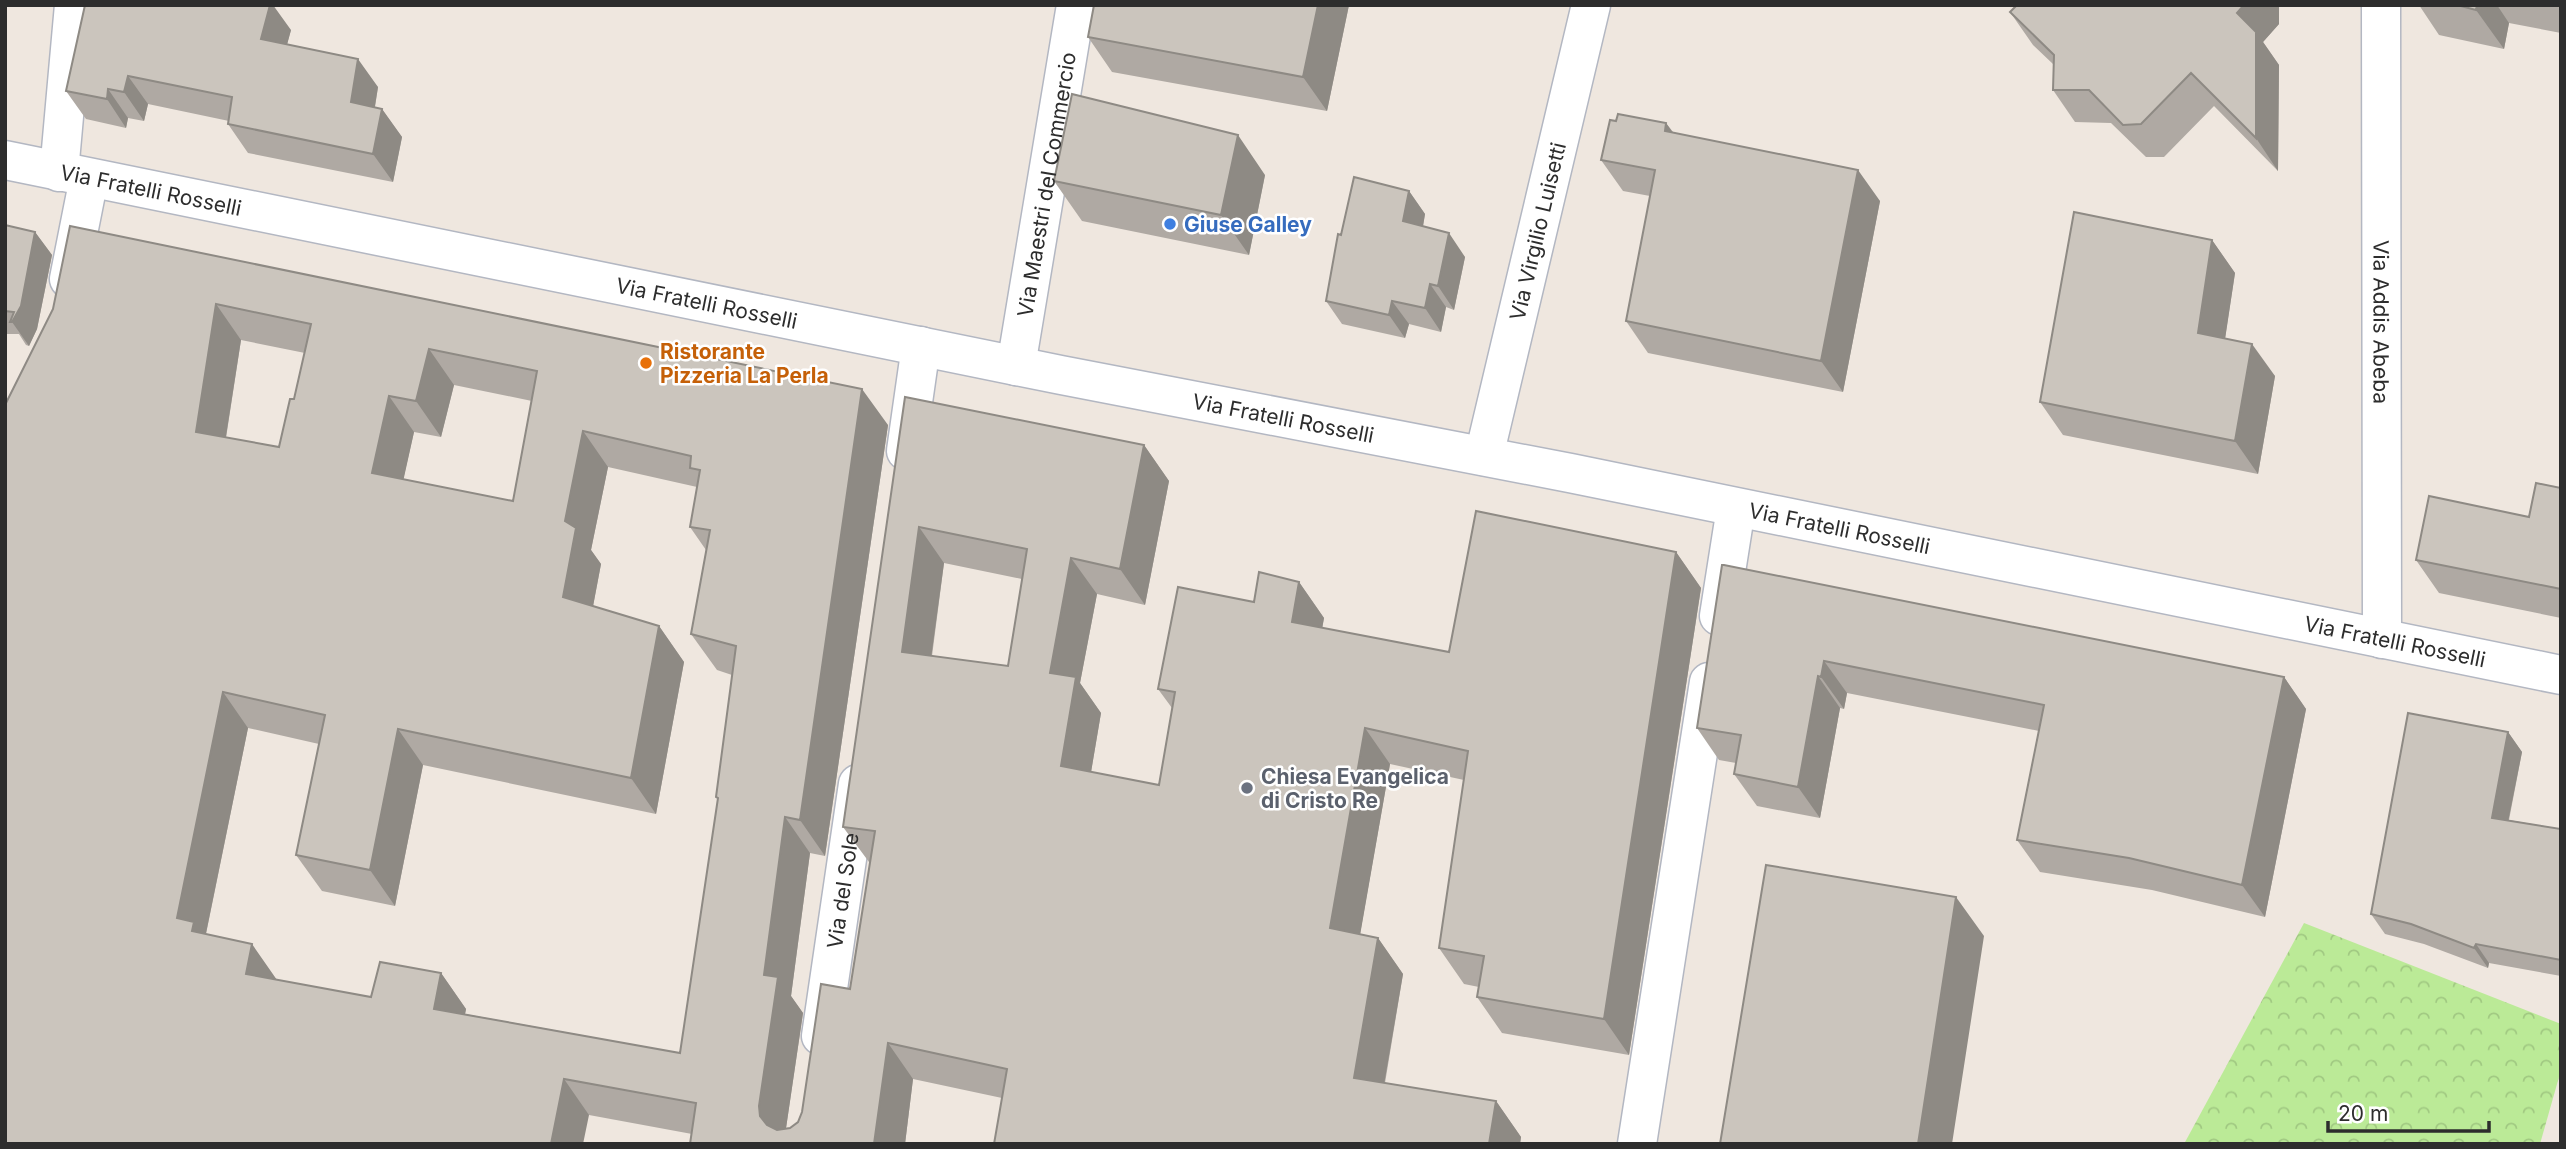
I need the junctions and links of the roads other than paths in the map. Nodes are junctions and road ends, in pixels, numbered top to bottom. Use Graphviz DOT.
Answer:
graph roads {
  1 [pos="74,5"];
  2 [pos="1076,5"];
  3 [pos="1591,5"];
  4 [pos="2381,5"];
  5 [pos="5,160"];
  6 [pos="74,175"];
  7 [pos="63,310"];
  8 [pos="921,346"];
  9 [pos="1016,366"];
  10 [pos="1483,456"];
  11 [pos="901,483"];
  12 [pos="1736,508"];
  13 [pos="2382,639"];
  14 [pos="2561,675"];
  15 [pos="863,745"];
  16 [pos="816,1075"];
  17 [pos="1637,1144"];
  1 -- 6 [label="street"];
  2 -- 9 [label="street, Via Maestri del Commercio"];
  3 -- 10 [label="street, Via Virgilio Luisetti"];
  4 -- 13 [label="street, Via Addis Abeba"];
  5 -- 6 [label="street, Via Fratelli Rosselli"];
  6 -- 7 [label="street"];
  6 -- 8 [label="street, Via Fratelli Rosselli"];
  8 -- 9 [label="street, Via Fratelli Rosselli"];
  8 -- 11 [label="street"];
  9 -- 10 [label="street, Via Fratelli Rosselli"];
  10 -- 12 [label="street, Via Fratelli Rosselli"];
  12 -- 13 [label="street, Via Fratelli Rosselli"];
  12 -- 17 [label="street"];
  13 -- 14 [label="street, Via Fratelli Rosselli"];
  15 -- 16 [label="street, Via del Sole"];
}
